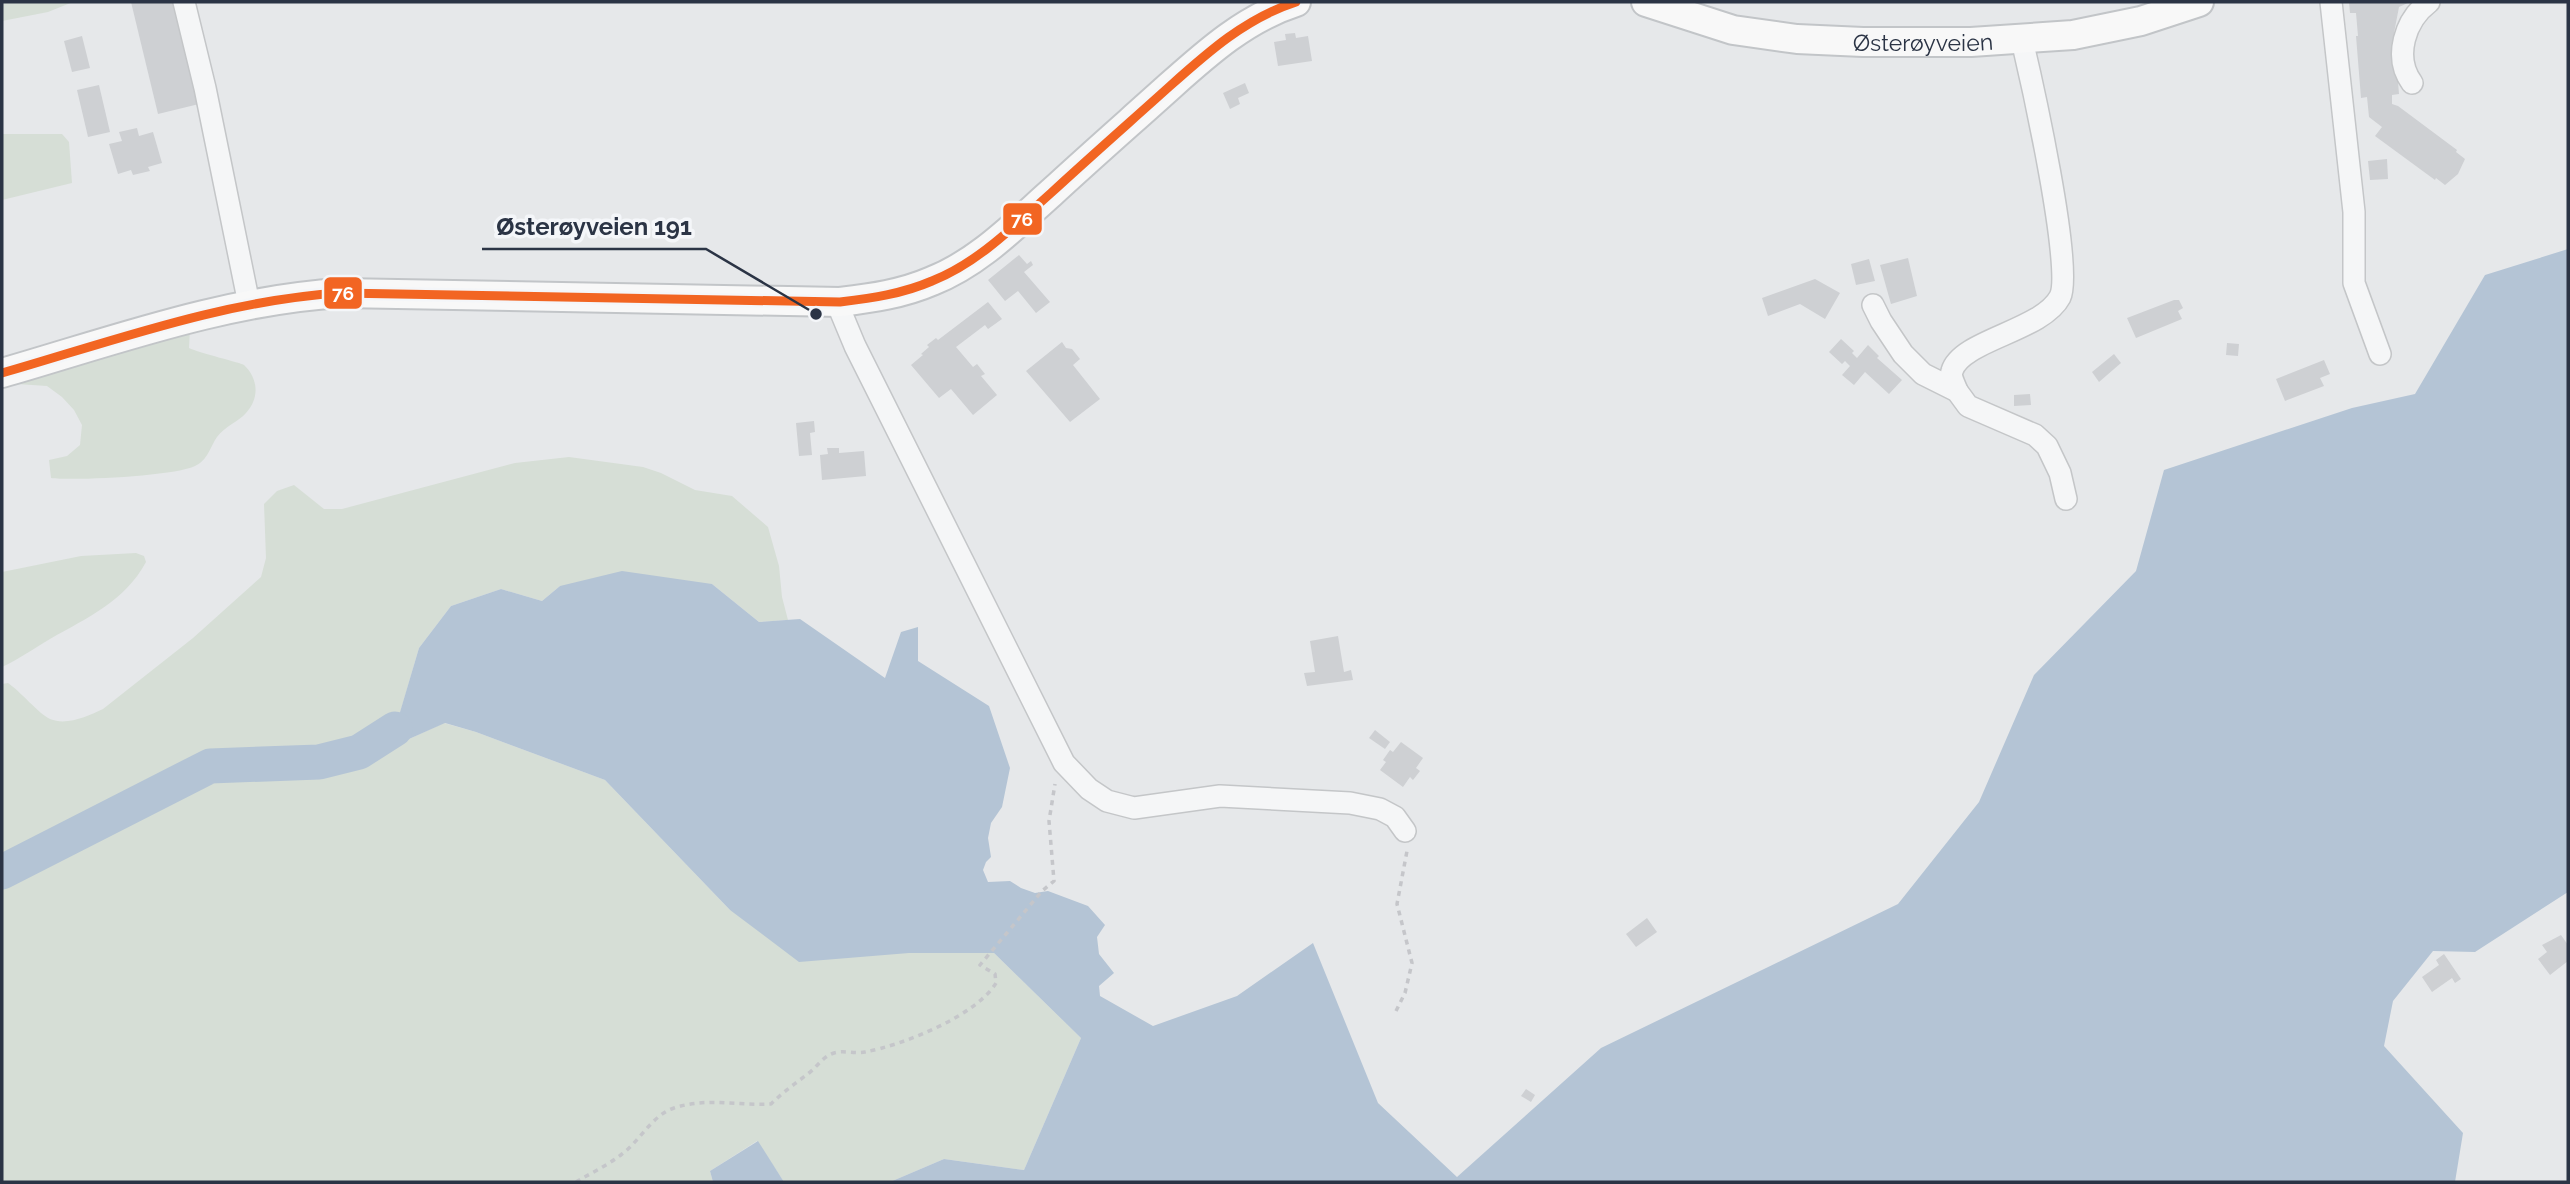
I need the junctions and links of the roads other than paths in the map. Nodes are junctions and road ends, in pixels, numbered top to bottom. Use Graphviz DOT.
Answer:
graph roads {
  1 [pos="184,2"];
  2 [pos="1296,2"];
  3 [pos="1646,2"];
  4 [pos="2199,2"];
  5 [pos="2331,2"];
  6 [pos="2429,2"];
  7 [pos="2022,40"];
  8 [pos="2412,83"];
  9 [pos="840,302"];
  10 [pos="249,304"];
  11 [pos="1873,304"];
  12 [pos="2380,355"];
  13 [pos="2,373"];
  14 [pos="1957,391"];
  15 [pos="2066,499"];
  16 [pos="1405,831"];
  1 -- 10 [label="lane"];
  2 -- 9 [label="main road"];
  3 -- 7 [label="main road, Østerøyveien"];
  4 -- 7 [label="main road, Østerøyveien"];
  5 -- 12 [label="lane"];
  6 -- 8 [label="lane"];
  7 -- 14 [label="lane"];
  9 -- 10 [label="main road"];
  9 -- 16 [label="lane"];
  10 -- 13 [label="main road"];
  11 -- 14 [label="lane"];
  14 -- 15 [label="lane"];
}
